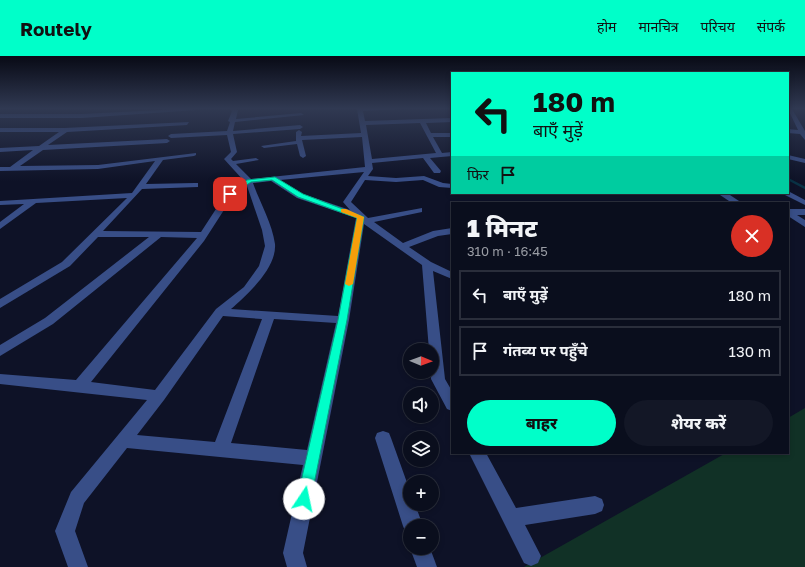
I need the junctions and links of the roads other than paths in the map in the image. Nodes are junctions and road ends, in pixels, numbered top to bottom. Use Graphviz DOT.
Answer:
graph roads {
  1 [pos="62,133"];
  2 [pos="179,133"];
  3 [pos="230,133"];
  4 [pos="299,133"];
  5 [pos="308,133"];
  6 [pos="341,133"];
  7 [pos="364,133"];
  8 [pos="430,135"];
  9 [pos="451,135"];
  10 [pos="177,136"];
  11 [pos="316,137"];
  12 [pos="299,140"];
  13 [pos="166,141"];
  14 [pos="264,146"];
  15 [pos="40,149"];
  16 [pos="0,150"];
  17 [pos="194,154"];
  18 [pos="451,154"];
  19 [pos="440,155"];
  20 [pos="304,156"];
  21 [pos="425,156"];
  22 [pos="789,157"];
  23 [pos="230,158"];
  24 [pos="160,159"];
  25 [pos="146,160"];
  26 [pos="256,160"];
  27 [pos="805,160"];
  28 [pos="12,168"];
  29 [pos="0,169"];
  30 [pos="367,169"];
  31 [pos="437,171"];
  32 [pos="270,179"];
  33 [pos="249,181"];
  34 [pos="195,185"];
  35 [pos="451,186"];
  36 [pos="137,191"];
  37 [pos="723,194"];
  38 [pos="789,194"];
  39 [pos="34,201"];
  40 [pos="736,202"];
  41 [pos="0,203"];
  42 [pos="805,203"];
  43 [pos="419,210"];
  44 [pos="789,212"];
  45 [pos="805,212"];
  46 [pos="789,213"];
  47 [pos="364,219"];
  48 [pos="805,224"];
  49 [pos="0,226"];
  50 [pos="451,231"];
  51 [pos="95,234"];
  52 [pos="158,235"];
  53 [pos="204,235"];
  54 [pos="403,246"];
  55 [pos="427,264"];
  56 [pos="451,276"];
  57 [pos="0,304"];
  58 [pos="220,312"];
  59 [pos="269,316"];
  60 [pos="343,320"];
  61 [pos="0,351"];
  62 [pos="0,379"];
  63 [pos="80,386"];
  64 [pos="159,396"];
  65 [pos="451,403"];
  66 [pos="383,438"];
  67 [pos="123,441"];
  68 [pos="221,449"];
  69 [pos="478,454"];
  70 [pos="313,458"];
  71 [pos="595,505"];
  72 [pos="511,518"];
  73 [pos="410,519"];
  74 [pos="423,555"];
  75 [pos="531,556"];
  76 [pos="78,567"];
  77 [pos="297,567"];
  78 [pos="427,567"];
  1 -- 15 [label="street"];
  2 -- 10 [label="street"];
  3 -- 10 [label="street"];
  3 -- 23 [label="street"];
  4 -- 12 [label="street"];
  5 -- 11 [label="street"];
  6 -- 11 [label="street"];
  7 -- 30 [label="street"];
  8 -- 9 [label="street"];
  8 -- 19 [label="street"];
  10 -- 13 [label="street"];
  11 -- 12 [label="street"];
  12 -- 14 [label="street"];
  12 -- 20 [label="street"];
  13 -- 15 [label="street"];
  13 -- 25 [label="street"];
  15 -- 16 [label="street"];
  15 -- 28 [label="street"];
  17 -- 24 [label="street"];
  18 -- 19 [label="street"];
  19 -- 21 [label="street"];
  21 -- 30 [label="street"];
  21 -- 31 [label="street"];
  22 -- 27 [label="street"];
  23 -- 26 [label="street"];
  23 -- 33 [label="street"];
  24 -- 25 [label="street"];
  24 -- 36 [label="street"];
  25 -- 28 [label="street"];
  28 -- 29 [label="street"];
  30 -- 32 [label="street"];
  30 -- 35 [label="street"];
  30 -- 47 [label="street"];
  32 -- 33 [label="street"];
  32 -- 47 [label="street"];
  33 -- 53 [label="street"];
  33 -- 58 [label="street"];
  34 -- 36 [label="street"];
  36 -- 39 [label="street"];
  36 -- 51 [label="street"];
  37 -- 40 [label="street"];
  38 -- 42 [label="street"];
  39 -- 41 [label="street"];
  39 -- 49 [label="street"];
  43 -- 47 [label="street"];
  44 -- 45 [label="street"];
  46 -- 48 [label="street"];
  47 -- 54 [label="street"];
  47 -- 60 [label="street"];
  50 -- 54 [label="street"];
  51 -- 52 [label="street"];
  51 -- 57 [label="street"];
  52 -- 53 [label="street"];
  52 -- 61 [label="street"];
  53 -- 63 [label="street"];
  54 -- 55 [label="street"];
  55 -- 56 [label="street"];
  55 -- 65 [label="street"];
  58 -- 59 [label="street"];
  58 -- 64 [label="street"];
  59 -- 60 [label="street"];
  59 -- 68 [label="street"];
  60 -- 70 [label="street"];
  62 -- 63 [label="street"];
  63 -- 64 [label="street"];
  64 -- 67 [label="street"];
  66 -- 73 [label="street"];
  67 -- 68 [label="street"];
  67 -- 76 [label="street"];
  68 -- 70 [label="street"];
  69 -- 72 [label="street"];
  70 -- 77 [label="street"];
  71 -- 72 [label="street"];
  72 -- 75 [label="street"];
  74 -- 78 [label="street"];
}
